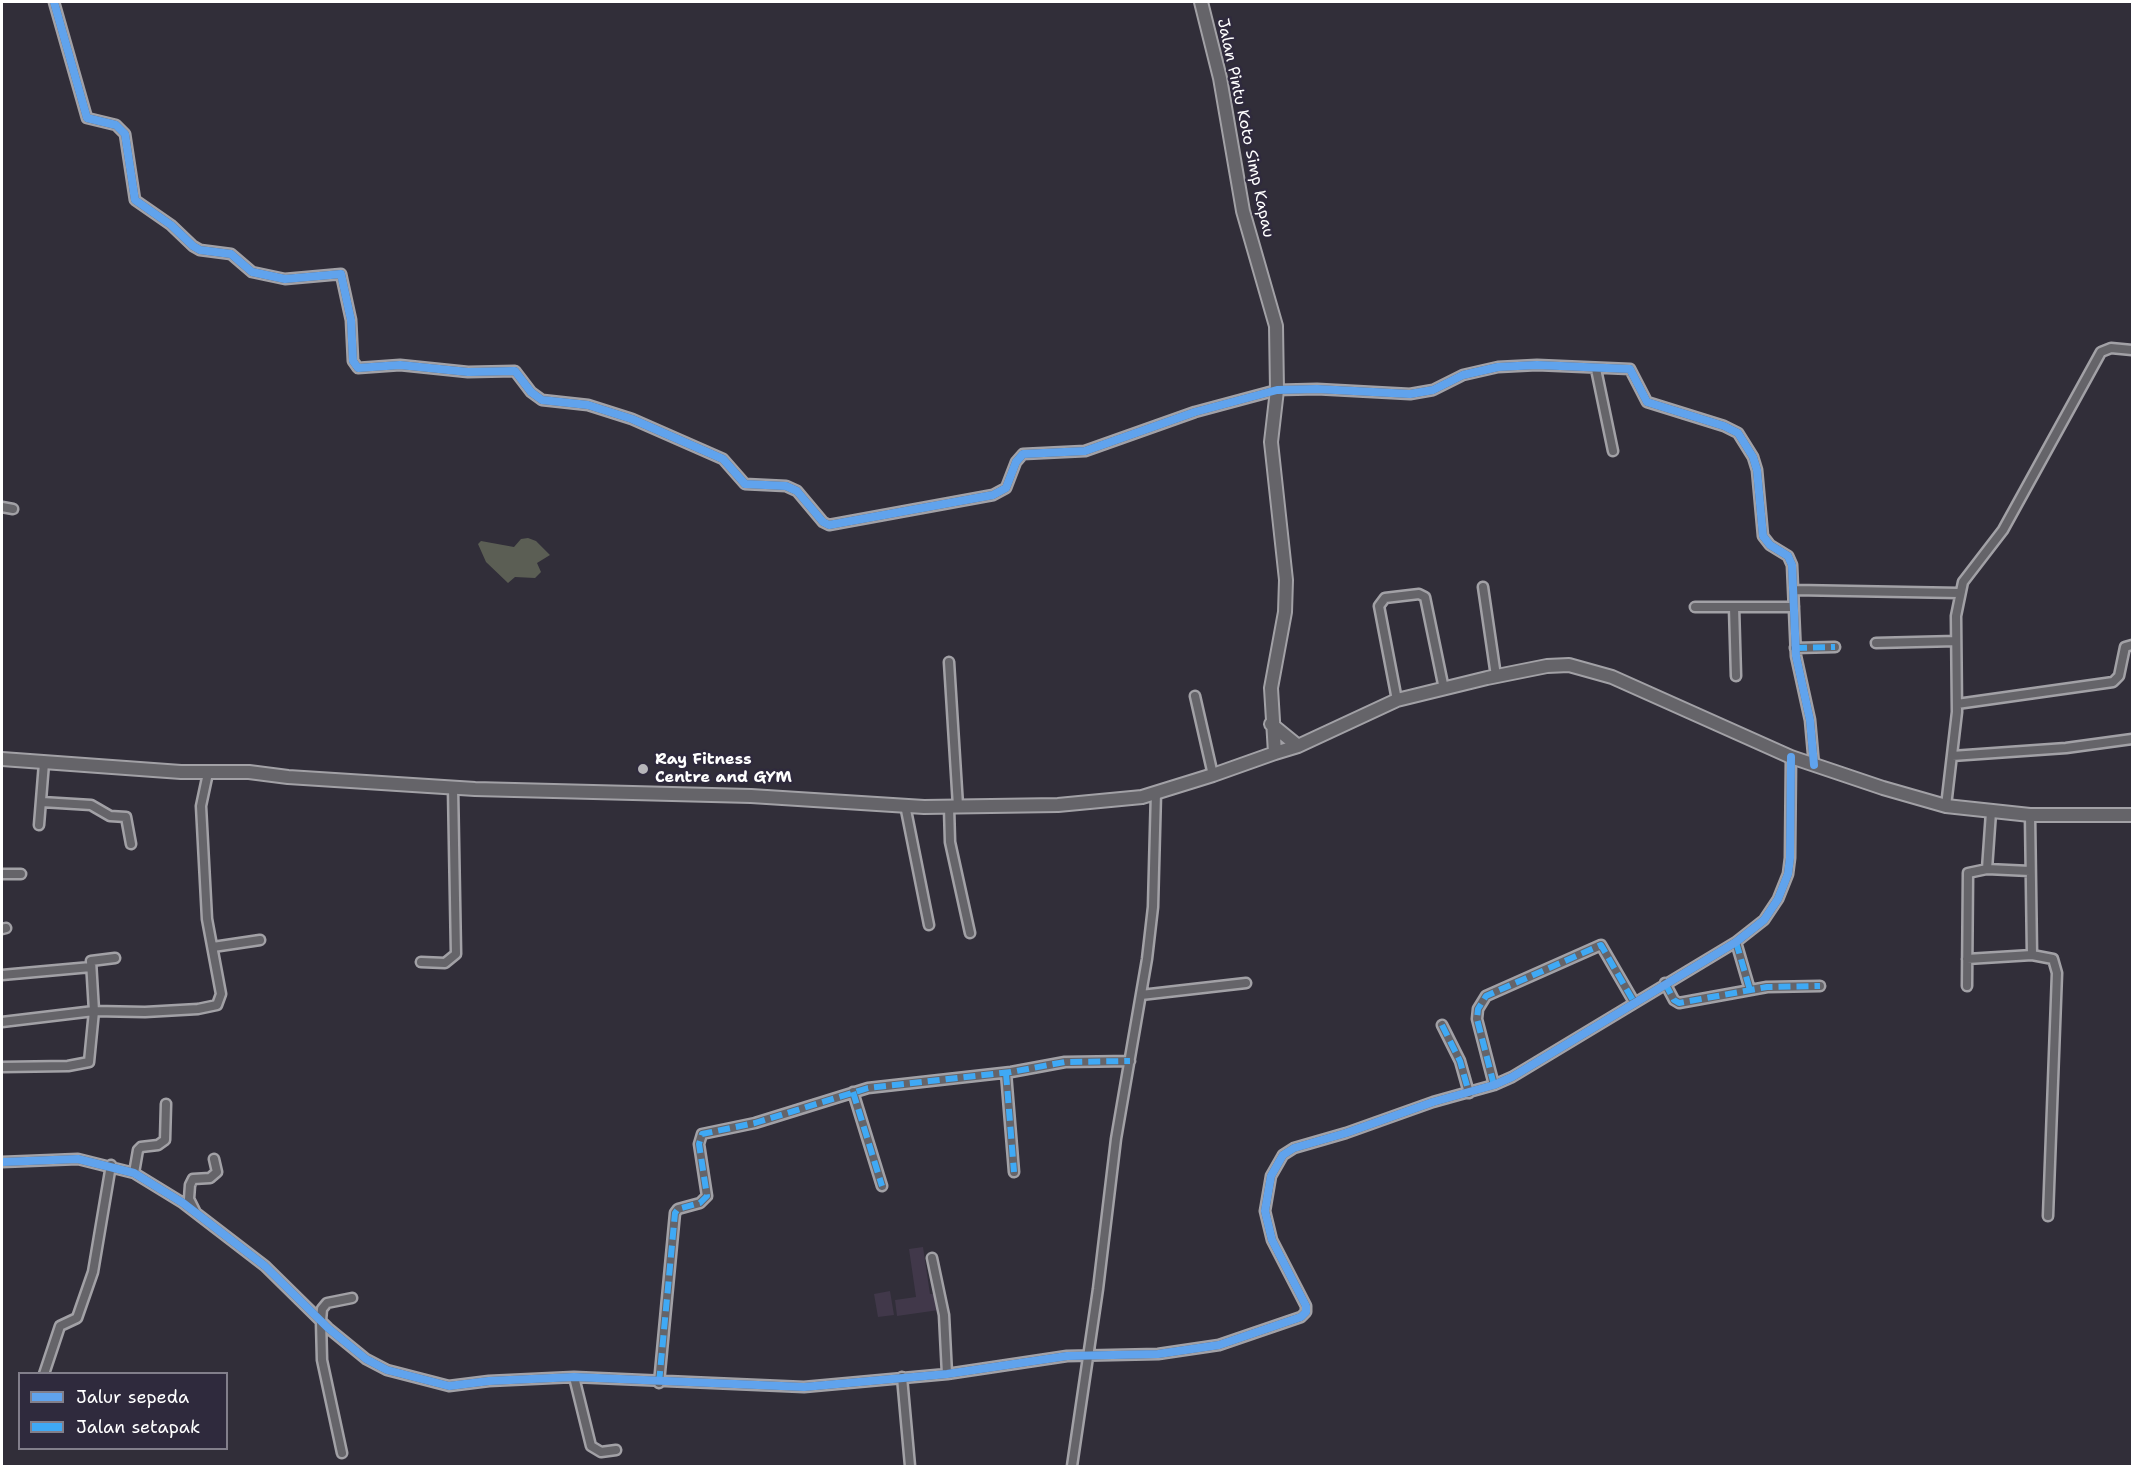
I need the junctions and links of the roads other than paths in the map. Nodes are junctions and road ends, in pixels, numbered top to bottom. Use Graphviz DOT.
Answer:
graph roads {
  1 [pos="54,2"];
  2 [pos="1201,2"];
  3 [pos="2133,350"];
  4 [pos="1596,369"];
  5 [pos="1277,390"];
  6 [pos="1613,451"];
  7 [pos="2,507"];
  8 [pos="13,509"];
  9 [pos="1483,587"];
  10 [pos="1795,591"];
  11 [pos="1959,593"];
  12 [pos="1695,607"];
  13 [pos="1734,607"];
  14 [pos="1794,607"];
  15 [pos="1956,641"];
  16 [pos="1876,643"];
  17 [pos="2133,645"];
  18 [pos="1835,647"];
  19 [pos="1795,648"];
  20 [pos="949,662"];
  21 [pos="1496,676"];
  22 [pos="1736,676"];
  23 [pos="1444,689"];
  24 [pos="1195,696"];
  25 [pos="1397,700"];
  26 [pos="1957,704"];
  27 [pos="1271,724"];
  28 [pos="2133,739"];
  29 [pos="1298,746"];
  30 [pos="1275,753"];
  31 [pos="1952,756"];
  32 [pos="1791,757"];
  33 [pos="2,759"];
  34 [pos="44,763"];
  35 [pos="1814,765"];
  36 [pos="208,773"];
  37 [pos="1213,775"];
  38 [pos="453,788"];
  39 [pos="1156,792"];
  40 [pos="42,802"];
  41 [pos="905,805"];
  42 [pos="954,806"];
  43 [pos="1946,806"];
  44 [pos="1991,812"];
  45 [pos="2030,815"];
  46 [pos="2133,815"];
  47 [pos="39,825"];
  48 [pos="130,844"];
  49 [pos="1987,869"];
  50 [pos="2030,871"];
  51 [pos="2,874"];
  52 [pos="21,874"];
  53 [pos="928,925"];
  54 [pos="970,933"];
  55 [pos="260,939"];
  56 [pos="1736,942"];
  57 [pos="213,947"];
  58 [pos="2032,955"];
  59 [pos="115,958"];
  60 [pos="1967,959"];
  61 [pos="421,962"];
  62 [pos="91,967"];
  63 [pos="2,975"];
  64 [pos="1246,983"];
  65 [pos="1665,983"];
  66 [pos="1820,986"];
  67 [pos="1967,986"];
  68 [pos="1750,990"];
  69 [pos="1141,995"];
  70 [pos="1634,1002"];
  71 [pos="94,1011"];
  72 [pos="2,1022"];
  73 [pos="1442,1025"];
  74 [pos="1130,1060"];
  75 [pos="2,1067"];
  76 [pos="1006,1073"];
  77 [pos="1494,1085"];
  78 [pos="853,1092"];
  79 [pos="1469,1093"];
  80 [pos="166,1104"];
  81 [pos="214,1159"];
  82 [pos="2,1162"];
  83 [pos="111,1166"];
  84 [pos="1014,1172"];
  85 [pos="134,1173"];
  86 [pos="882,1186"];
  87 [pos="195,1211"];
  88 [pos="2048,1216"];
  89 [pos="932,1258"];
  90 [pos="352,1298"];
  91 [pos="321,1320"];
  92 [pos="1087,1356"];
  93 [pos="45,1372"];
  94 [pos="946,1374"];
  95 [pos="574,1377"];
  96 [pos="902,1377"];
  97 [pos="659,1383"];
  98 [pos="616,1450"];
  99 [pos="342,1453"];
  100 [pos="910,1467"];
  101 [pos="1072,1467"];
  1 -- 5 [label="street"];
  2 -- 5 [label="street, Jalan Pintu Koto Simp Kapau"];
  3 -- 11 [label="street"];
  4 -- 5 [label="street"];
  4 -- 6 [label="street"];
  4 -- 10 [label="street"];
  5 -- 27 [label="street, Jalan Pintu Koto Simp Kapau"];
  7 -- 8 [label="street"];
  9 -- 21 [label="street"];
  10 -- 11 [label="street"];
  10 -- 14 [label="street"];
  11 -- 15 [label="street"];
  12 -- 13 [label="street"];
  13 -- 14 [label="street"];
  13 -- 22 [label="street"];
  14 -- 19 [label="street"];
  15 -- 16 [label="street"];
  15 -- 26 [label="street"];
  17 -- 26 [label="street"];
  18 -- 19 [label="street"];
  19 -- 35 [label="street"];
  20 -- 42 [label="street"];
  21 -- 23 [label="street"];
  21 -- 32 [label="street"];
  23 -- 25 [label="street"];
  23 -- 25 [label="street"];
  24 -- 37 [label="street"];
  25 -- 29 [label="street"];
  26 -- 31 [label="street"];
  27 -- 29 [label="street"];
  27 -- 30 [label="street, Jalan Pintu Koto Simp Kapau"];
  28 -- 31 [label="street"];
  29 -- 30 [label="street"];
  30 -- 37 [label="street"];
  31 -- 43 [label="street"];
  32 -- 35 [label="street"];
  32 -- 56 [label="street"];
  33 -- 34 [label="street"];
  34 -- 36 [label="street"];
  34 -- 40 [label="street"];
  35 -- 43 [label="street"];
  36 -- 38 [label="street"];
  36 -- 57 [label="street"];
  37 -- 39 [label="street"];
  38 -- 41 [label="street"];
  38 -- 61 [label="street"];
  39 -- 42 [label="street"];
  39 -- 69 [label="street"];
  40 -- 47 [label="street"];
  40 -- 48 [label="street"];
  41 -- 42 [label="street"];
  41 -- 53 [label="street"];
  42 -- 54 [label="street"];
  43 -- 44 [label="street"];
  44 -- 45 [label="street"];
  44 -- 49 [label="street"];
  45 -- 46 [label="street"];
  45 -- 50 [label="street"];
  49 -- 50 [label="street"];
  49 -- 60 [label="street"];
  50 -- 58 [label="street"];
  51 -- 52 [label="street"];
  55 -- 57 [label="street"];
  56 -- 65 [label="street"];
  56 -- 68 [label="street"];
  57 -- 71 [label="street"];
  58 -- 60 [label="street"];
  58 -- 88 [label="street"];
  59 -- 62 [label="street"];
  60 -- 67 [label="street"];
  62 -- 63 [label="street"];
  62 -- 71 [label="street"];
  64 -- 69 [label="street"];
  65 -- 68 [label="street"];
  65 -- 70 [label="street"];
  66 -- 68 [label="street"];
  69 -- 74 [label="street"];
  70 -- 77 [label="street"];
  70 -- 77 [label="street"];
  71 -- 72 [label="street"];
  71 -- 75 [label="street"];
  73 -- 79 [label="street"];
  74 -- 76 [label="street"];
  74 -- 92 [label="street"];
  76 -- 78 [label="street"];
  76 -- 84 [label="street"];
  77 -- 79 [label="street"];
  78 -- 86 [label="street"];
  78 -- 97 [label="street"];
  79 -- 92 [label="street"];
  80 -- 85 [label="street"];
  81 -- 87 [label="street"];
  82 -- 83 [label="street"];
  83 -- 85 [label="street"];
  83 -- 93 [label="street"];
  85 -- 87 [label="street"];
  87 -- 91 [label="street"];
  89 -- 94 [label="street"];
  90 -- 91 [label="street"];
  91 -- 95 [label="street"];
  91 -- 99 [label="street"];
  92 -- 94 [label="street"];
  92 -- 101 [label="street"];
  94 -- 96 [label="street"];
  95 -- 97 [label="street"];
  95 -- 98 [label="street"];
  96 -- 97 [label="street"];
  96 -- 100 [label="street"];
}
